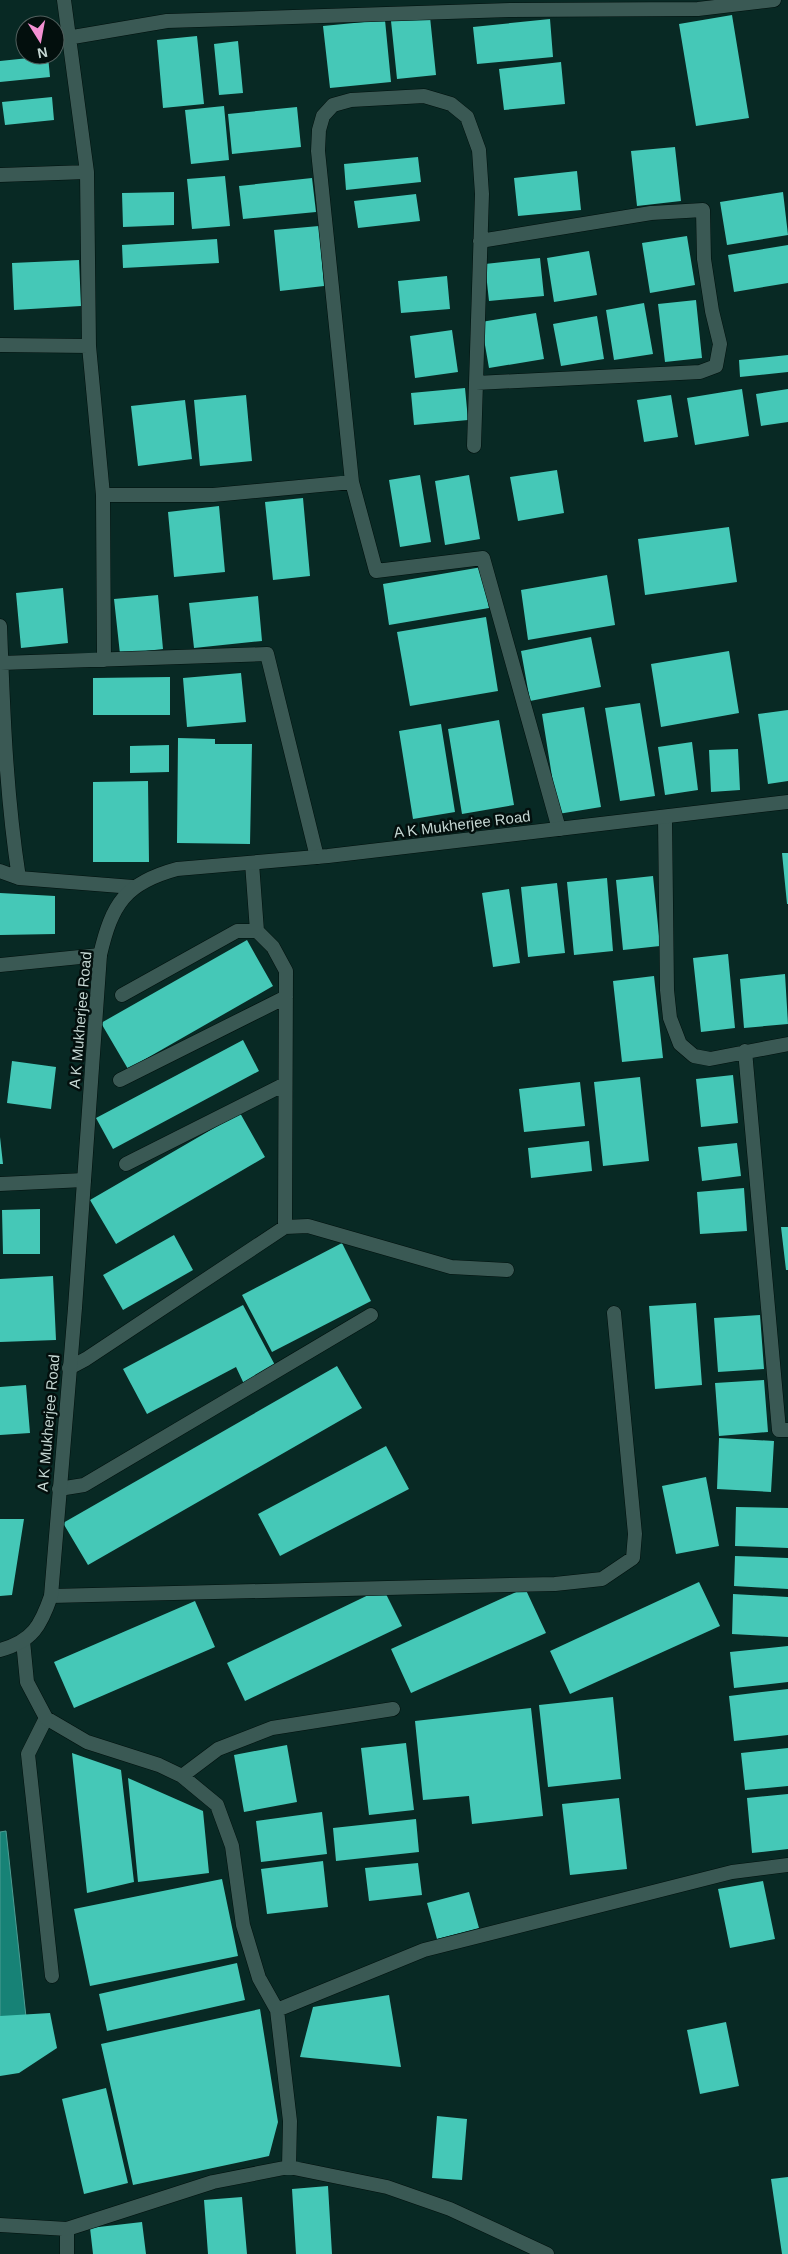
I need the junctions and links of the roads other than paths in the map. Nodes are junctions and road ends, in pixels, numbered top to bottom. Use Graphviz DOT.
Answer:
graph roads {
  1 [pos="64,0"];
  2 [pos="774,0"];
  3 [pos="67,38"];
  4 [pos="87,172"];
  5 [pos="0,175"];
  6 [pos="480,241"];
  7 [pos="0,345"];
  8 [pos="89,346"];
  9 [pos="476,383"];
  10 [pos="474,446"];
  11 [pos="352,482"];
  12 [pos="103,495"];
  13 [pos="0,626"];
  14 [pos="104,660"];
  15 [pos="1,663"];
  16 [pos="788,802"];
  17 [pos="665,818"];
  18 [pos="559,830"];
  19 [pos="316,857"];
  20 [pos="252,863"];
  21 [pos="0,871"];
  22 [pos="19,878"];
  23 [pos="133,887"];
  24 [pos="257,931"];
  25 [pos="100,955"];
  26 [pos="0,965"];
  27 [pos="122,995"];
  28 [pos="286,997"];
  29 [pos="788,1044"];
  30 [pos="745,1051"];
  31 [pos="120,1080"];
  32 [pos="285,1084"];
  33 [pos="126,1164"];
  34 [pos="84,1180"];
  35 [pos="0,1184"];
  36 [pos="285,1227"];
  37 [pos="507,1270"];
  38 [pos="614,1313"];
  39 [pos="371,1315"];
  40 [pos="69,1368"];
  41 [pos="788,1430"];
  42 [pos="59,1489"];
  43 [pos="51,1596"];
  44 [pos="23,1641"];
  45 [pos="0,1650"];
  46 [pos="393,1708"];
  47 [pos="46,1718"];
  48 [pos="182,1776"];
  49 [pos="788,1865"];
  50 [pos="52,1976"];
  51 [pos="276,2010"];
  52 [pos="289,2167"];
  53 [pos="0,2225"];
  54 [pos="67,2229"];
  55 [pos="67,2254"];
  56 [pos="546,2254"];
  1 -- 3 [label="street"];
  2 -- 3 [label="street"];
  3 -- 4 [label="street"];
  4 -- 5 [label="street"];
  4 -- 8 [label="street"];
  6 -- 9 [label="street"];
  6 -- 9 [label="street"];
  6 -- 11 [label="street"];
  7 -- 8 [label="street"];
  8 -- 12 [label="street"];
  9 -- 10 [label="street"];
  11 -- 12 [label="street"];
  11 -- 18 [label="street"];
  12 -- 14 [label="street"];
  13 -- 15 [label="street"];
  14 -- 15 [label="street"];
  14 -- 19 [label="street"];
  15 -- 22 [label="street"];
  16 -- 17 [label="street, A K Mukherjee Road"];
  17 -- 18 [label="street, A K Mukherjee Road"];
  17 -- 30 [label="street"];
  18 -- 19 [label="street, A K Mukherjee Road"];
  19 -- 20 [label="street, A K Mukherjee Road"];
  20 -- 23 [label="street, A K Mukherjee Road"];
  20 -- 24 [label="street"];
  21 -- 22 [label="street"];
  22 -- 23 [label="street"];
  23 -- 25 [label="street, A K Mukherjee Road"];
  24 -- 27 [label="street"];
  24 -- 28 [label="street"];
  25 -- 26 [label="street"];
  25 -- 34 [label="street, A K Mukherjee Road"];
  28 -- 31 [label="street"];
  28 -- 32 [label="street"];
  29 -- 30 [label="street"];
  30 -- 41 [label="street"];
  32 -- 33 [label="street"];
  32 -- 36 [label="street"];
  34 -- 35 [label="street"];
  34 -- 40 [label="street, A K Mukherjee Road"];
  36 -- 37 [label="street"];
  36 -- 40 [label="street"];
  38 -- 43 [label="street"];
  39 -- 42 [label="street"];
  40 -- 42 [label="street, A K Mukherjee Road"];
  42 -- 43 [label="street, A K Mukherjee Road"];
  43 -- 44 [label="street, A K Mukherjee Road"];
  44 -- 45 [label="street, A K Mukherjee Road"];
  44 -- 47 [label="street"];
  46 -- 48 [label="street"];
  47 -- 48 [label="street"];
  47 -- 50 [label="street"];
  48 -- 51 [label="street"];
  49 -- 51 [label="street"];
  51 -- 52 [label="street"];
  52 -- 54 [label="street"];
  52 -- 56 [label="street"];
  53 -- 54 [label="street"];
  54 -- 55 [label="street"];
}
